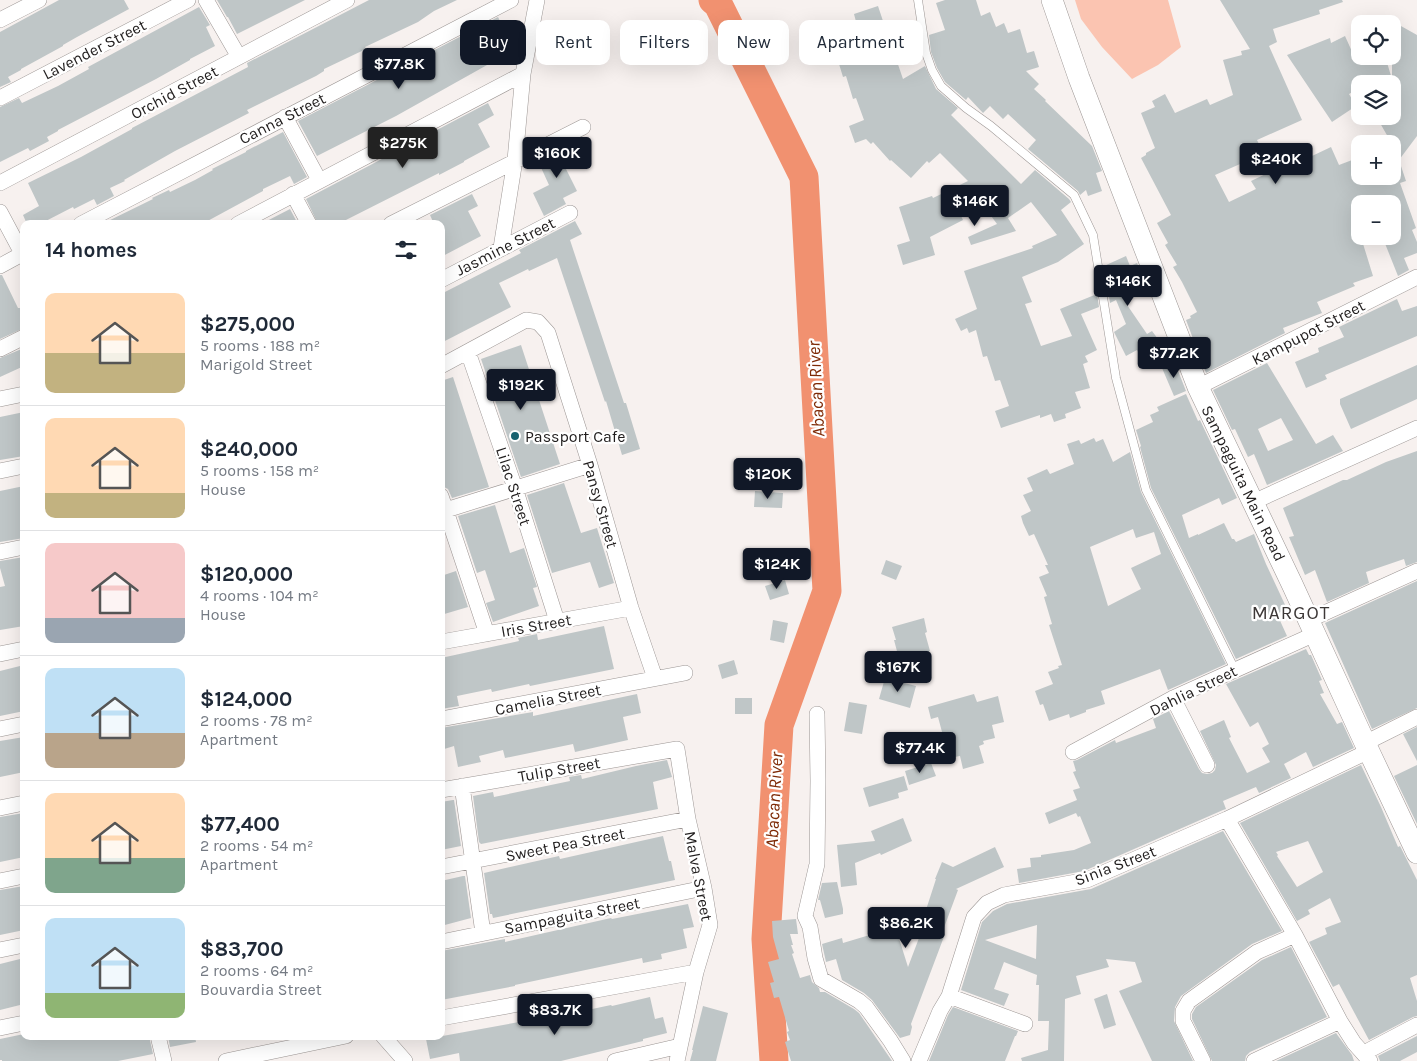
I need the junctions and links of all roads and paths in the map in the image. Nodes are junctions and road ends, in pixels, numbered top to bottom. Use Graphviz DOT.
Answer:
graph roads {
  1 [pos="39,0"];
  2 [pos="188,0"];
  3 [pos="206,0"];
  4 [pos="347,0"];
  5 [pos="511,0"];
  6 [pos="537,0"];
  7 [pos="918,0"];
  8 [pos="1052,0"];
  9 [pos="0,20"];
  10 [pos="239,57"];
  11 [pos="523,74"];
  12 [pos="0,98"];
  13 [pos="285,117"];
  14 [pos="583,127"];
  15 [pos="515,160"];
  16 [pos="320,180"];
  17 [pos="0,183"];
  18 [pos="293,194"];
  19 [pos="0,212"];
  20 [pos="570,213"];
  21 [pos="89,220"];
  22 [pos="245,220"];
  23 [pos="307,220"];
  24 [pos="399,220"];
  25 [pos="501,248"];
  26 [pos="20,249"];
  27 [pos="20,256"];
  28 [pos="0,266"];
  29 [pos="1417,277"];
  30 [pos="445,278"];
  31 [pos="20,339"];
  32 [pos="0,349"];
  33 [pos="468,352"];
  34 [pos="445,364"];
  35 [pos="1198,387"];
  36 [pos="20,395"];
  37 [pos="0,400"];
  38 [pos="1417,428"];
  39 [pos="590,465"];
  40 [pos="20,467"];
  41 [pos="0,471"];
  42 [pos="515,488"];
  43 [pos="1253,502"];
  44 [pos="445,503"];
  45 [pos="445,506"];
  46 [pos="20,548"];
  47 [pos="0,552"];
  48 [pos="1417,571"];
  49 [pos="632,608"];
  50 [pos="557,621"];
  51 [pos="1312,627"];
  52 [pos="488,634"];
  53 [pos="445,641"];
  54 [pos="20,650"];
  55 [pos="0,654"];
  56 [pos="1235,670"];
  57 [pos="685,672"];
  58 [pos="655,678"];
  59 [pos="1174,698"];
  60 [pos="817,714"];
  61 [pos="1417,717"];
  62 [pos="445,719"];
  63 [pos="20,725"];
  64 [pos="0,729"];
  65 [pos="1367,747"];
  66 [pos="677,749"];
  67 [pos="1073,752"];
  68 [pos="1207,765"];
  69 [pos="462,786"];
  70 [pos="445,789"];
  71 [pos="20,804"];
  72 [pos="0,808"];
  73 [pos="688,819"];
  74 [pos="1227,819"];
  75 [pos="1417,853"];
  76 [pos="473,862"];
  77 [pos="445,867"];
  78 [pos="20,877"];
  79 [pos="0,882"];
  80 [pos="704,888"];
  81 [pos="483,933"];
  82 [pos="1295,935"];
  83 [pos="445,941"];
  84 [pos="20,946"];
  85 [pos="0,950"];
  86 [pos="696,972"];
  87 [pos="949,996"];
  88 [pos="445,1017"];
  89 [pos="1340,1022"];
  90 [pos="20,1024"];
  91 [pos="1025,1024"];
  92 [pos="1417,1025"];
  93 [pos="0,1028"];
  94 [pos="159,1040"];
  95 [pos="327,1040"];
  96 [pos="374,1040"];
  97 [pos="387,1040"];
  98 [pos="680,1046"];
  99 [pos="1367,1057"];
  100 [pos="164,1061"];
  101 [pos="226,1061"];
  102 [pos="392,1061"];
  103 [pos="405,1061"];
  104 [pos="616,1061"];
  105 [pos="677,1061"];
  106 [pos="902,1061"];
  107 [pos="919,1061"];
  108 [pos="1202,1061"];
  109 [pos="1254,1061"];
  1 -- 9 [label="street"];
  2 -- 12 [label="street, Lavender Street"];
  3 -- 10 [label="street"];
  4 -- 10 [label="street, Orchid Street"];
  5 -- 13 [label="street, Canna Street"];
  6 -- 11 [label="street"];
  7 -- 56 [label="lane"];
  8 -- 35 [label="street, Sampaguita Main Road"];
  10 -- 17 [label="street, Orchid Street"];
  11 -- 15 [label="street"];
  11 -- 16 [label="street"];
  13 -- 16 [label="street"];
  13 -- 21 [label="street, Canna Street"];
  14 -- 15 [label="street"];
  15 -- 24 [label="street"];
  15 -- 25 [label="street"];
  16 -- 18 [label="street"];
  18 -- 22 [label="street"];
  18 -- 23 [label="street"];
  19 -- 26 [label="street"];
  20 -- 25 [label="street, Jasmine Street"];
  25 -- 30 [label="street, Jasmine Street"];
  27 -- 28 [label="street"];
  29 -- 35 [label="street, Kampupot Street"];
  31 -- 32 [label="street"];
  33 -- 34 [label="street, Pansy Street"];
  33 -- 39 [label="street, Pansy Street"];
  33 -- 42 [label="street, Lilac Street"];
  35 -- 43 [label="street, Sampaguita Main Road"];
  36 -- 37 [label="street"];
  38 -- 43 [label="street"];
  39 -- 42 [label="street"];
  39 -- 49 [label="street, Pansy Street"];
  40 -- 41 [label="street"];
  42 -- 44 [label="street"];
  42 -- 50 [label="street, Lilac Street"];
  43 -- 51 [label="street, Sampaguita Main Road"];
  45 -- 52 [label="street"];
  46 -- 47 [label="street"];
  48 -- 51 [label="street, Dahlia Street"];
  49 -- 50 [label="street, Iris Street"];
  49 -- 58 [label="street, Pansy Street"];
  50 -- 52 [label="street, Iris Street"];
  51 -- 56 [label="street, Dahlia Street"];
  51 -- 65 [label="street, Sampaguita Main Road"];
  52 -- 53 [label="street, Iris Street"];
  54 -- 55 [label="street"];
  56 -- 59 [label="street, Dahlia Street"];
  57 -- 58 [label="street, Camelia Street"];
  58 -- 62 [label="street, Camelia Street"];
  59 -- 67 [label="street, Dahlia Street"];
  59 -- 68 [label="street"];
  60 -- 106 [label="street"];
  61 -- 65 [label="street, Sinia Street"];
  63 -- 64 [label="street"];
  65 -- 74 [label="street, Sinia Street"];
  65 -- 75 [label="street, Sampaguita Main Road"];
  66 -- 69 [label="street, Tulip Street"];
  66 -- 73 [label="street, Malva Street"];
  69 -- 70 [label="street, Tulip Street"];
  69 -- 76 [label="street"];
  71 -- 72 [label="street"];
  73 -- 76 [label="street, Sweet Pea Street"];
  73 -- 80 [label="street, Malva Street"];
  74 -- 82 [label="street"];
  74 -- 87 [label="street, Sinia Street"];
  76 -- 77 [label="street, Sweet Pea Street"];
  76 -- 81 [label="street"];
  78 -- 79 [label="street"];
  80 -- 81 [label="street, Sampaguita Street"];
  80 -- 86 [label="street, Malva Street"];
  81 -- 83 [label="street, Sampaguita Street"];
  82 -- 89 [label="street"];
  82 -- 108 [label="street"];
  84 -- 85 [label="street"];
  86 -- 88 [label="street"];
  86 -- 98 [label="street, Malva Street"];
  87 -- 91 [label="street"];
  87 -- 107 [label="street, Sinia Street"];
  89 -- 99 [label="street"];
  89 -- 109 [label="street"];
  90 -- 93 [label="street"];
  92 -- 99 [label="street"];
  94 -- 100 [label="street"];
  95 -- 101 [label="street"];
  96 -- 102 [label="street"];
  97 -- 103 [label="street"];
  98 -- 104 [label="street"];
  98 -- 105 [label="street, Malva Street"];
}
